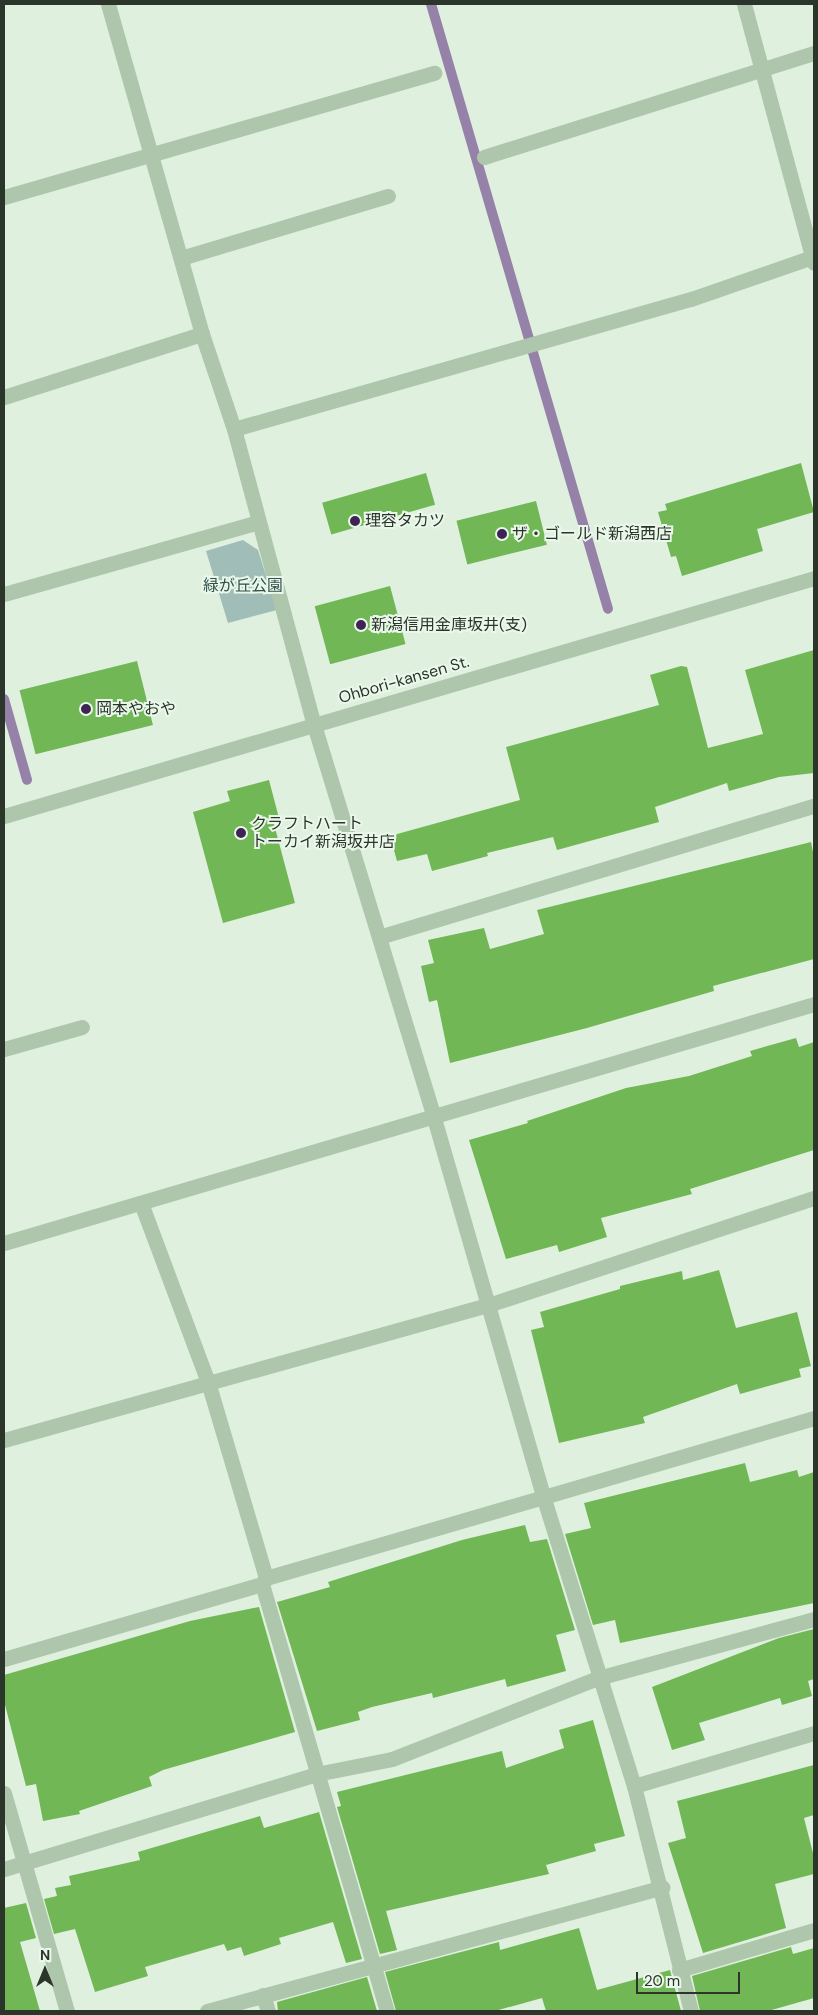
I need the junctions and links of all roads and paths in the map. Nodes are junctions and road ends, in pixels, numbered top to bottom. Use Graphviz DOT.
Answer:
graph roads {
  1 [pos="108,4"];
  2 [pos="744,4"];
  3 [pos="814,53"];
  4 [pos="762,68"];
  5 [pos="435,73"];
  6 [pos="151,152"];
  7 [pos="484,157"];
  8 [pos="388,196"];
  9 [pos="4,197"];
  10 [pos="811,240"];
  11 [pos="181,258"];
  12 [pos="813,260"];
  13 [pos="202,334"];
  14 [pos="4,397"];
  15 [pos="234,428"];
  16 [pos="258,522"];
  17 [pos="814,578"];
  18 [pos="4,594"];
  19 [pos="314,725"];
  20 [pos="814,806"];
  21 [pos="4,816"];
  22 [pos="379,937"];
  23 [pos="814,1004"];
  24 [pos="82,1027"];
  25 [pos="4,1049"];
  26 [pos="434,1118"];
  27 [pos="814,1198"];
  28 [pos="141,1203"];
  29 [pos="4,1243"];
  30 [pos="488,1305"];
  31 [pos="208,1382"];
  32 [pos="814,1418"];
  33 [pos="4,1440"];
  34 [pos="544,1499"];
  35 [pos="264,1581"];
  36 [pos="814,1619"];
  37 [pos="4,1659"];
  38 [pos="598,1678"];
  39 [pos="814,1733"];
  40 [pos="316,1774"];
  41 [pos="634,1786"];
  42 [pos="4,1793"];
  43 [pos="25,1863"];
  44 [pos="4,1869"];
  45 [pos="662,1886"];
  46 [pos="814,1930"];
  47 [pos="373,1964"];
  48 [pos="679,1970"];
  49 [pos="263,1995"];
  50 [pos="66,2011"];
  51 [pos="207,2011"];
  52 [pos="268,2011"];
  53 [pos="386,2011"];
  54 [pos="691,2011"];
  1 -- 6 [label="street"];
  2 -- 4 [label="street"];
  3 -- 4 [label="street"];
  4 -- 7 [label="street"];
  4 -- 10 [label="street"];
  5 -- 6 [label="street"];
  6 -- 9 [label="street"];
  6 -- 11 [label="street"];
  8 -- 11 [label="street"];
  10 -- 12 [label="street"];
  11 -- 13 [label="street"];
  12 -- 15 [label="street"];
  13 -- 14 [label="street"];
  13 -- 15 [label="street"];
  15 -- 16 [label="street"];
  16 -- 18 [label="street"];
  16 -- 19 [label="street"];
  17 -- 19 [label="street, Ohbori-kansen St."];
  19 -- 21 [label="street, Ohbori-kansen St."];
  19 -- 22 [label="street"];
  20 -- 22 [label="street"];
  22 -- 26 [label="street"];
  23 -- 26 [label="street"];
  24 -- 25 [label="street"];
  26 -- 28 [label="street"];
  26 -- 30 [label="street"];
  27 -- 30 [label="street"];
  28 -- 29 [label="street"];
  28 -- 31 [label="street"];
  30 -- 31 [label="street"];
  30 -- 34 [label="street"];
  31 -- 33 [label="street"];
  31 -- 35 [label="street"];
  32 -- 34 [label="street"];
  34 -- 35 [label="street"];
  34 -- 38 [label="street"];
  35 -- 37 [label="street"];
  35 -- 40 [label="street"];
  36 -- 38 [label="street"];
  38 -- 40 [label="street"];
  38 -- 41 [label="street"];
  39 -- 41 [label="street"];
  40 -- 43 [label="street"];
  40 -- 47 [label="street"];
  41 -- 45 [label="street"];
  42 -- 43 [label="street"];
  43 -- 44 [label="street"];
  43 -- 50 [label="street"];
  45 -- 47 [label="street"];
  45 -- 48 [label="street"];
  46 -- 48 [label="street"];
  47 -- 49 [label="street"];
  47 -- 53 [label="street"];
  48 -- 54 [label="street"];
  49 -- 51 [label="street"];
  49 -- 52 [label="street"];
}
